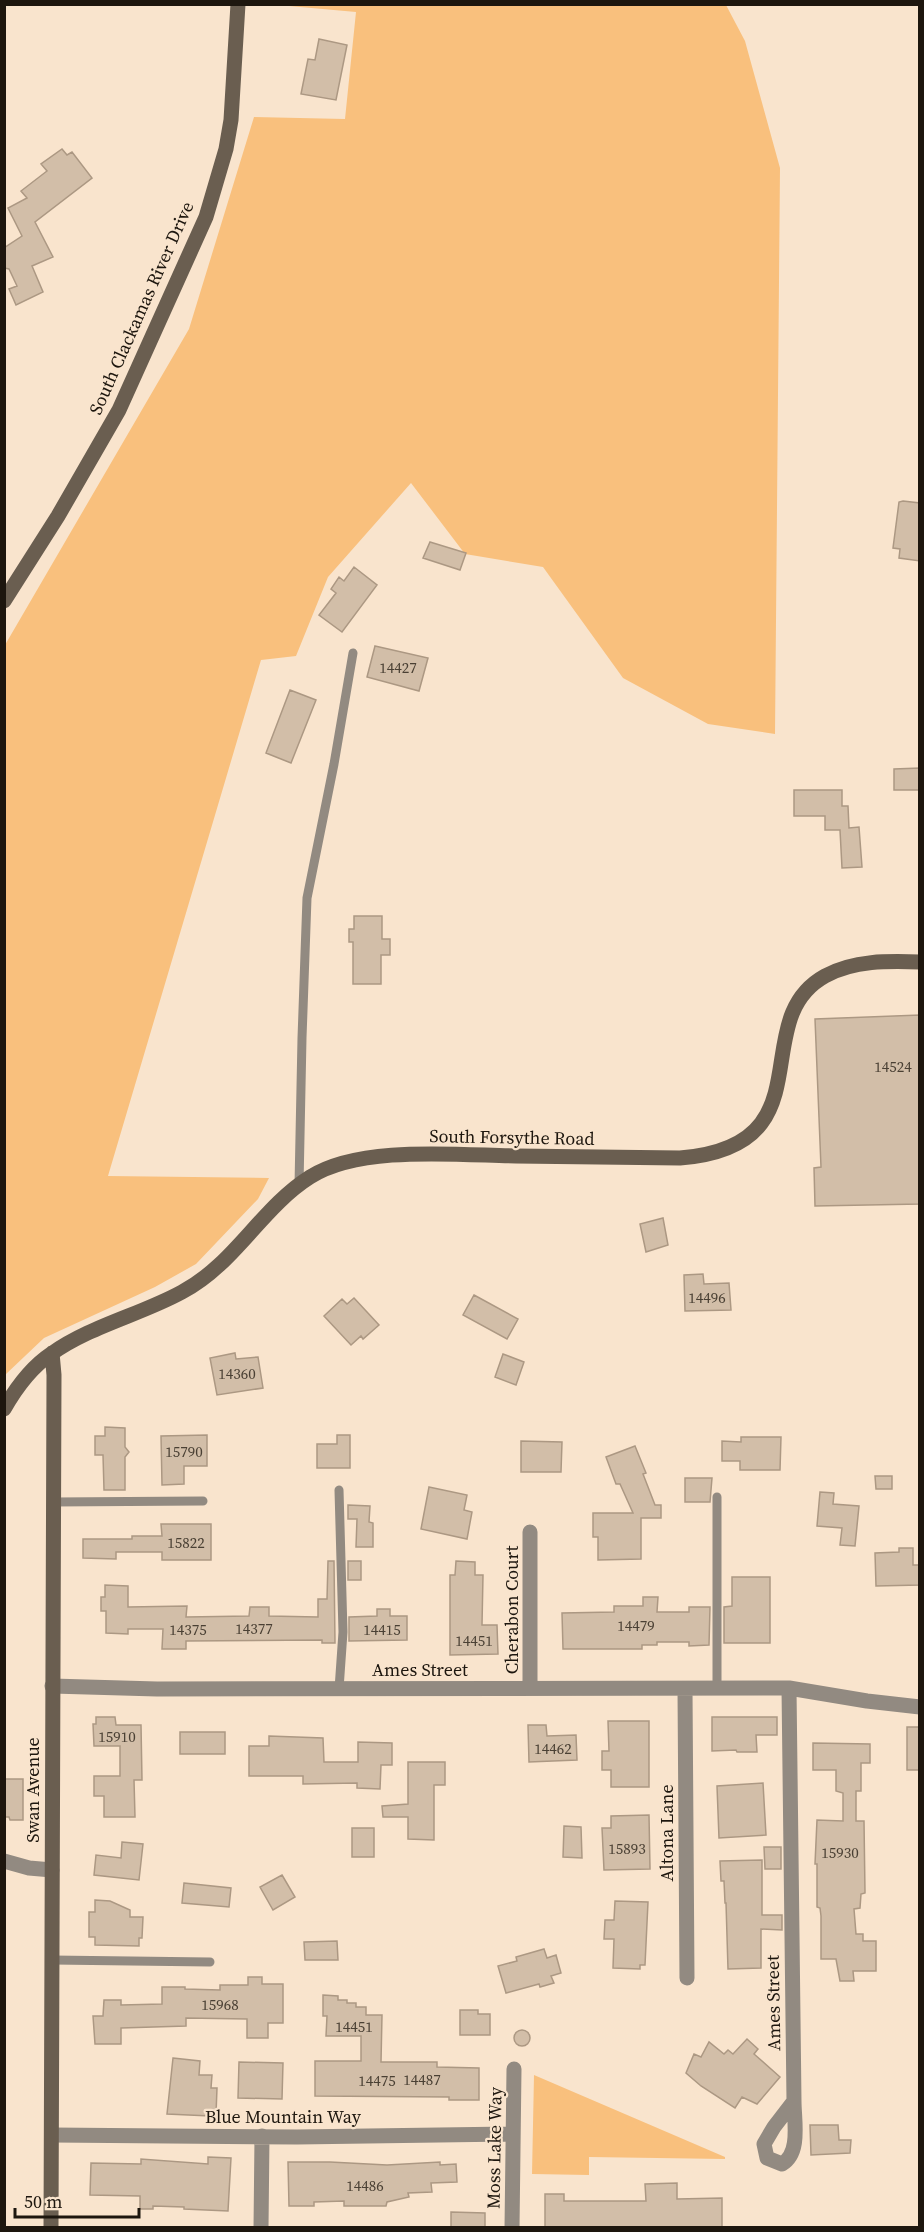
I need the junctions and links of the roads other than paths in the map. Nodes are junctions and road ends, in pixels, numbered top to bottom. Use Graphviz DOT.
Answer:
graph roads {
  1 [pos="238,4"];
  2 [pos="4,601"];
  3 [pos="353,653"];
  4 [pos="920,962"];
  5 [pos="299,1185"];
  6 [pos="52,1353"];
  7 [pos="4,1409"];
  8 [pos="339,1490"];
  9 [pos="717,1497"];
  10 [pos="203,1501"];
  11 [pos="53,1502"];
  12 [pos="530,1533"];
  13 [pos="52,1686"];
  14 [pos="530,1688"];
  15 [pos="717,1688"];
  16 [pos="789,1688"];
  17 [pos="339,1689"];
  18 [pos="685,1689"];
  19 [pos="920,1707"];
  20 [pos="4,1861"];
  21 [pos="52,1870"];
  22 [pos="52,1960"];
  23 [pos="210,1962"];
  24 [pos="687,1978"];
  25 [pos="514,2069"];
  26 [pos="794,2101"];
  27 [pos="52,2134"];
  28 [pos="513,2134"];
  29 [pos="262,2136"];
  30 [pos="51,2228"];
  31 [pos="261,2228"];
  32 [pos="512,2228"];
  1 -- 2 [label="street, South Clackamas River Drive"];
  3 -- 5 [label="lane"];
  4 -- 5 [label="street, South Forsythe Road"];
  5 -- 6 [label="street, South Forsythe Road"];
  6 -- 7 [label="street, South Forsythe Road"];
  6 -- 11 [label="street, Swan Avenue"];
  8 -- 17 [label="lane"];
  9 -- 15 [label="lane"];
  10 -- 11 [label="lane"];
  11 -- 13 [label="street, Swan Avenue"];
  12 -- 14 [label="street, Cherabon Court"];
  13 -- 17 [label="street, Ames Street"];
  13 -- 21 [label="street, Swan Avenue"];
  14 -- 17 [label="street, Ames Street"];
  14 -- 18 [label="street, Ames Street"];
  15 -- 16 [label="street, Ames Street"];
  15 -- 18 [label="street, Ames Street"];
  16 -- 19 [label="street, Ames Street"];
  16 -- 26 [label="street, Ames Street"];
  18 -- 24 [label="street, Altona Lane"];
  20 -- 21 [label="street"];
  21 -- 22 [label="street, Swan Avenue"];
  22 -- 23 [label="lane"];
  22 -- 27 [label="street, Swan Avenue"];
  25 -- 28 [label="street, Moss Lake Way"];
  27 -- 29 [label="street, Blue Mountain Way"];
  27 -- 30 [label="street, Swan Avenue"];
  28 -- 29 [label="street, Blue Mountain Way"];
  28 -- 32 [label="street, Moss Lake Way"];
  29 -- 31 [label="street"];
}
